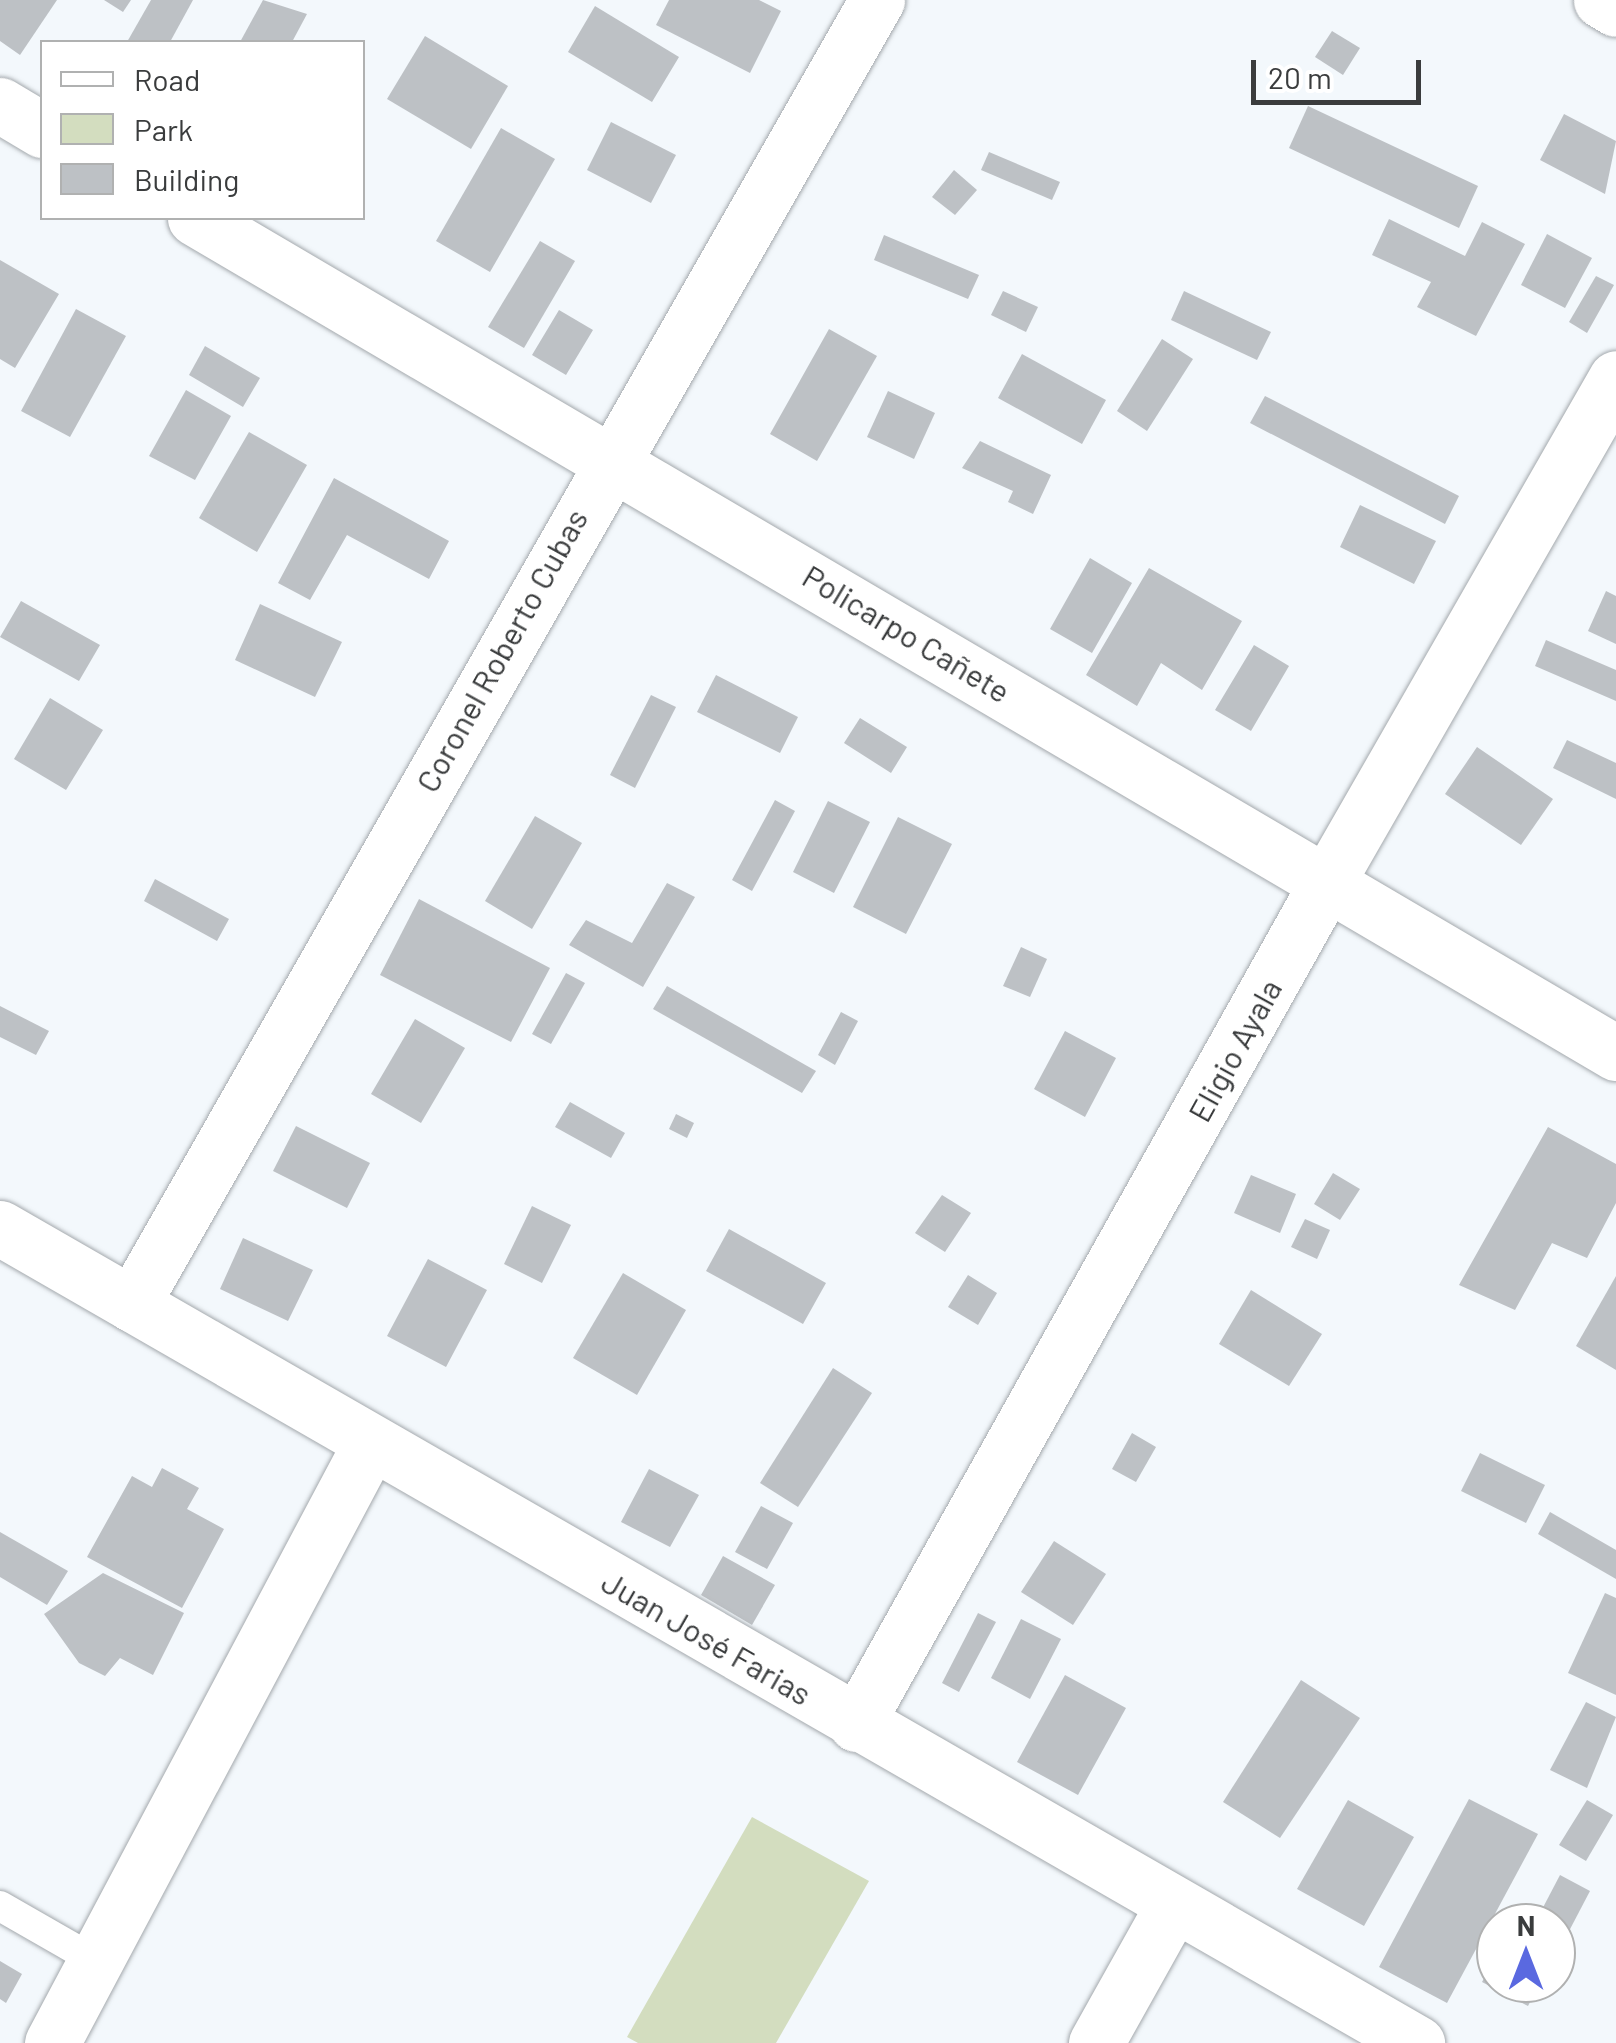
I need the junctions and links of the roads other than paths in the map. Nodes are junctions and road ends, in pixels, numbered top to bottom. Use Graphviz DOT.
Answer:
graph roads {
  1 [pos="877,0"];
  2 [pos="1601,0"];
  3 [pos="1616,8"];
  4 [pos="0,105"];
  5 [pos="40,129"];
  6 [pos="198,220"];
  7 [pos="1616,378"];
  8 [pos="610,456"];
  9 [pos="1326,884"];
  10 [pos="1616,1053"];
  11 [pos="0,1228"];
  12 [pos="132,1304"];
  13 [pos="371,1442"];
  14 [pos="856,1724"];
  15 [pos="1172,1905"];
  16 [pos="0,1906"];
  17 [pos="96,1961"];
  18 [pos="52,2043"];
  19 [pos="1096,2043"];
  20 [pos="1416,2043"];
  1 -- 8 [label="street, Coronel Roberto Cubas"];
  2 -- 3 [label="street"];
  4 -- 5 [label="street"];
  6 -- 8 [label="street, Policarpo Cañete"];
  7 -- 9 [label="street, Eligio Ayala"];
  8 -- 9 [label="street, Policarpo Cañete"];
  8 -- 12 [label="street, Coronel Roberto Cubas"];
  9 -- 10 [label="street, Policarpo Cañete"];
  9 -- 14 [label="street, Eligio Ayala"];
  11 -- 12 [label="street, Juan José Farias"];
  12 -- 13 [label="street, Juan José Farias"];
  13 -- 14 [label="street, Juan José Farias"];
  13 -- 17 [label="street"];
  14 -- 15 [label="street, Juan José Farias"];
  15 -- 19 [label="street"];
  15 -- 20 [label="street, Juan José Farias"];
  16 -- 17 [label="lane"];
  17 -- 18 [label="street"];
}
